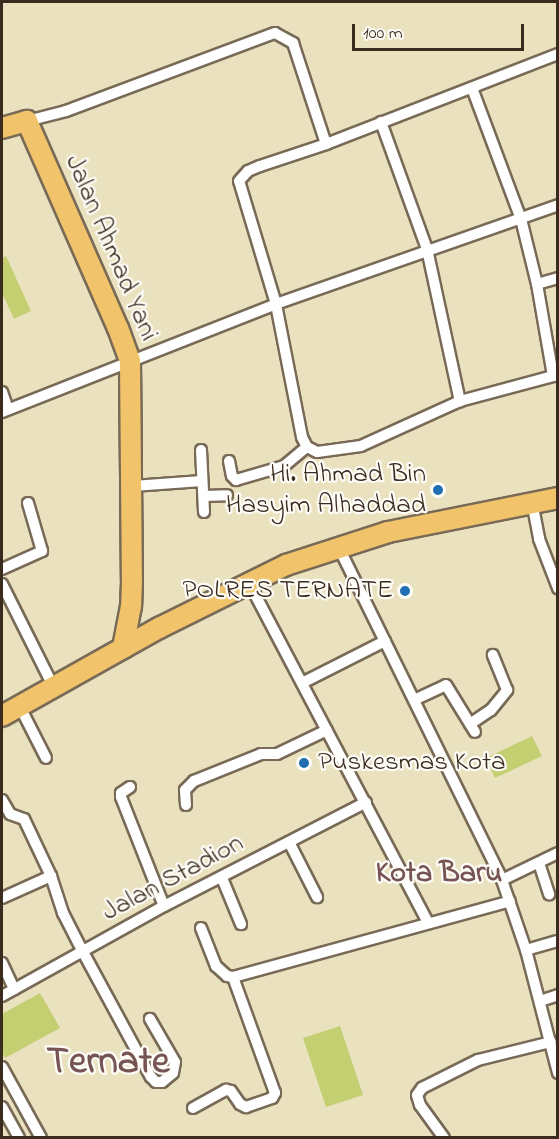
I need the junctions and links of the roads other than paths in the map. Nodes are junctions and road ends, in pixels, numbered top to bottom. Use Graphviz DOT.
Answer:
graph roads {
  1 [pos="558,54"];
  2 [pos="472,88"];
  3 [pos="27,121"];
  4 [pos="381,122"];
  5 [pos="2,128"];
  6 [pos="326,144"];
  7 [pos="558,206"];
  8 [pos="521,219"];
  9 [pos="427,249"];
  10 [pos="558,278"];
  11 [pos="537,284"];
  12 [pos="276,304"];
  13 [pos="130,361"];
  14 [pos="555,375"];
  15 [pos="2,392"];
  16 [pos="460,400"];
  17 [pos="5,411"];
  18 [pos="307,447"];
  19 [pos="201,450"];
  20 [pos="229,461"];
  21 [pos="202,481"];
  22 [pos="133,486"];
  23 [pos="227,495"];
  24 [pos="204,496"];
  25 [pos="558,498"];
  26 [pos="532,502"];
  27 [pos="28,503"];
  28 [pos="204,512"];
  29 [pos="338,546"];
  30 [pos="2,569"];
  31 [pos="249,583"];
  32 [pos="2,584"];
  33 [pos="558,588"];
  34 [pos="131,606"];
  35 [pos="159,628"];
  36 [pos="385,641"];
  37 [pos="123,648"];
  38 [pos="493,656"];
  39 [pos="302,683"];
  40 [pos="54,688"];
  41 [pos="414,700"];
  42 [pos="20,706"];
  43 [pos="2,716"];
  44 [pos="327,730"];
  45 [pos="46,758"];
  46 [pos="130,788"];
  47 [pos="2,800"];
  48 [pos="366,802"];
  49 [pos="186,805"];
  50 [pos="289,842"];
  51 [pos="558,854"];
  52 [pos="538,862"];
  53 [pos="51,876"];
  54 [pos="222,878"];
  55 [pos="502,880"];
  56 [pos="549,894"];
  57 [pos="317,897"];
  58 [pos="2,898"];
  59 [pos="510,901"];
  60 [pos="164,906"];
  61 [pos="428,922"];
  62 [pos="241,924"];
  63 [pos="201,928"];
  64 [pos="558,941"];
  65 [pos="526,950"];
  66 [pos="83,952"];
  67 [pos="2,963"];
  68 [pos="233,977"];
  69 [pos="14,989"];
  70 [pos="558,995"];
  71 [pos="2,996"];
  72 [pos="540,1001"];
  73 [pos="150,1019"];
  74 [pos="551,1042"];
  75 [pos="2,1067"];
  76 [pos="558,1073"];
  77 [pos="2,1107"];
  78 [pos="193,1107"];
  79 [pos="19,1137"];
  80 [pos="40,1137"];
  81 [pos="444,1137"];
  1 -- 2 [label="street"];
  2 -- 4 [label="street"];
  2 -- 8 [label="street"];
  3 -- 5 [label="highway"];
  3 -- 6 [label="street"];
  3 -- 13 [label="highway, Jalan Ahmad Yani"];
  4 -- 6 [label="street"];
  4 -- 9 [label="street"];
  6 -- 12 [label="street"];
  7 -- 8 [label="street"];
  8 -- 9 [label="street"];
  8 -- 11 [label="street"];
  9 -- 12 [label="street"];
  9 -- 16 [label="street"];
  10 -- 11 [label="street"];
  11 -- 14 [label="street"];
  12 -- 13 [label="street"];
  12 -- 18 [label="street"];
  13 -- 17 [label="street"];
  13 -- 22 [label="highway, Jalan Ahmad Yani"];
  14 -- 16 [label="street"];
  15 -- 17 [label="street"];
  16 -- 18 [label="street"];
  18 -- 20 [label="street"];
  19 -- 21 [label="street"];
  21 -- 22 [label="street"];
  21 -- 24 [label="street"];
  22 -- 34 [label="highway, Jalan Ahmad Yani"];
  23 -- 24 [label="street"];
  24 -- 28 [label="street"];
  25 -- 26 [label="highway"];
  26 -- 29 [label="highway"];
  26 -- 33 [label="street"];
  27 -- 30 [label="street"];
  29 -- 31 [label="highway"];
  29 -- 36 [label="street"];
  31 -- 35 [label="highway"];
  31 -- 39 [label="street"];
  32 -- 40 [label="street"];
  34 -- 35 [label="highway"];
  34 -- 37 [label="highway, Jalan Ahmad Yani"];
  35 -- 37 [label="highway"];
  36 -- 39 [label="street"];
  36 -- 41 [label="street"];
  37 -- 40 [label="highway"];
  38 -- 41 [label="street"];
  39 -- 44 [label="street"];
  40 -- 42 [label="highway"];
  41 -- 55 [label="street"];
  42 -- 43 [label="highway"];
  42 -- 45 [label="street"];
  44 -- 48 [label="street"];
  44 -- 49 [label="street"];
  46 -- 60 [label="street"];
  47 -- 53 [label="street"];
  48 -- 50 [label="street, Jalan Stadion"];
  48 -- 61 [label="street"];
  50 -- 54 [label="street, Jalan Stadion"];
  50 -- 57 [label="street"];
  51 -- 52 [label="street"];
  52 -- 55 [label="street"];
  52 -- 56 [label="street"];
  53 -- 58 [label="street"];
  53 -- 66 [label="street"];
  54 -- 60 [label="street, Jalan Stadion"];
  54 -- 62 [label="street"];
  55 -- 59 [label="street"];
  59 -- 61 [label="street"];
  59 -- 65 [label="street"];
  60 -- 66 [label="street, Jalan Stadion"];
  61 -- 68 [label="street"];
  63 -- 68 [label="street"];
  64 -- 65 [label="street"];
  65 -- 72 [label="street"];
  66 -- 69 [label="street, Jalan Stadion"];
  66 -- 73 [label="street"];
  67 -- 69 [label="street"];
  68 -- 78 [label="street"];
  69 -- 71 [label="street, Jalan Stadion"];
  70 -- 72 [label="street"];
  72 -- 74 [label="street"];
  74 -- 76 [label="street"];
  74 -- 81 [label="street"];
  75 -- 80 [label="street"];
  77 -- 79 [label="street"];
}
